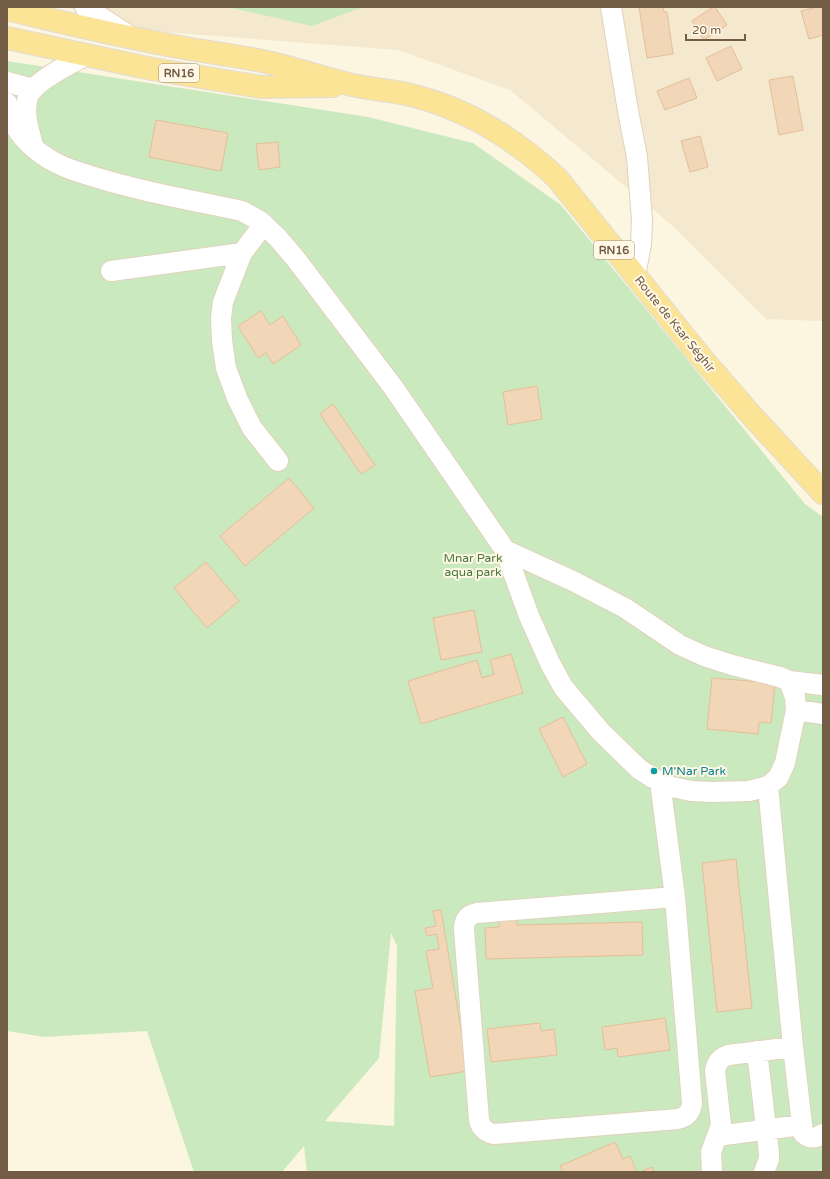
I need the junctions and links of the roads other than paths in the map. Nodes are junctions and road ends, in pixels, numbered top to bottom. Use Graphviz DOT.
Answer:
graph roads {
  1 [pos="85,7"];
  2 [pos="612,7"];
  3 [pos="7,9"];
  4 [pos="130,37"];
  5 [pos="7,38"];
  6 [pos="85,56"];
  7 [pos="7,82"];
  8 [pos="353,85"];
  9 [pos="33,89"];
  10 [pos="7,103"];
  11 [pos="35,149"];
  12 [pos="264,224"];
  13 [pos="242,253"];
  14 [pos="111,271"];
  15 [pos="635,276"];
  16 [pos="278,461"];
  17 [pos="823,493"];
  18 [pos="505,550"];
  19 [pos="789,681"];
  20 [pos="823,685"];
  21 [pos="796,710"];
  22 [pos="823,714"];
  23 [pos="660,782"];
  24 [pos="768,786"];
  25 [pos="675,897"];
  26 [pos="793,1047"];
  27 [pos="757,1052"];
  28 [pos="802,1124"];
  29 [pos="766,1129"];
  30 [pos="823,1134"];
  31 [pos="717,1136"];
  32 [pos="712,1172"];
  33 [pos="764,1172"];
  1 -- 4 [label="street"];
  2 -- 15 [label="street"];
  3 -- 4 [label="main road, RN16"];
  4 -- 8 [label="main road, RN16"];
  5 -- 6 [label="main road, RN16"];
  6 -- 8 [label="main road, RN16"];
  6 -- 9 [label="street"];
  7 -- 9 [label="street"];
  8 -- 15 [label="main road, Route de Ksar Séghir / RN16"];
  9 -- 11 [label="street"];
  10 -- 11 [label="street"];
  11 -- 12 [label="street"];
  12 -- 13 [label="street"];
  12 -- 18 [label="street"];
  13 -- 14 [label="street"];
  13 -- 16 [label="street"];
  15 -- 17 [label="main road, Route de Ksar Séghir / RN16"];
  18 -- 19 [label="street"];
  18 -- 23 [label="street"];
  19 -- 20 [label="street"];
  19 -- 21 [label="street"];
  21 -- 22 [label="street"];
  21 -- 24 [label="street"];
  23 -- 24 [label="street"];
  23 -- 25 [label="street"];
  24 -- 26 [label="street"];
  25 -- 25 [label="street"];
  26 -- 27 [label="street"];
  26 -- 28 [label="street"];
  27 -- 29 [label="street"];
  27 -- 31 [label="street"];
  28 -- 29 [label="street"];
  28 -- 30 [label="street"];
  29 -- 31 [label="street"];
  29 -- 33 [label="street"];
  31 -- 32 [label="street"];
}
